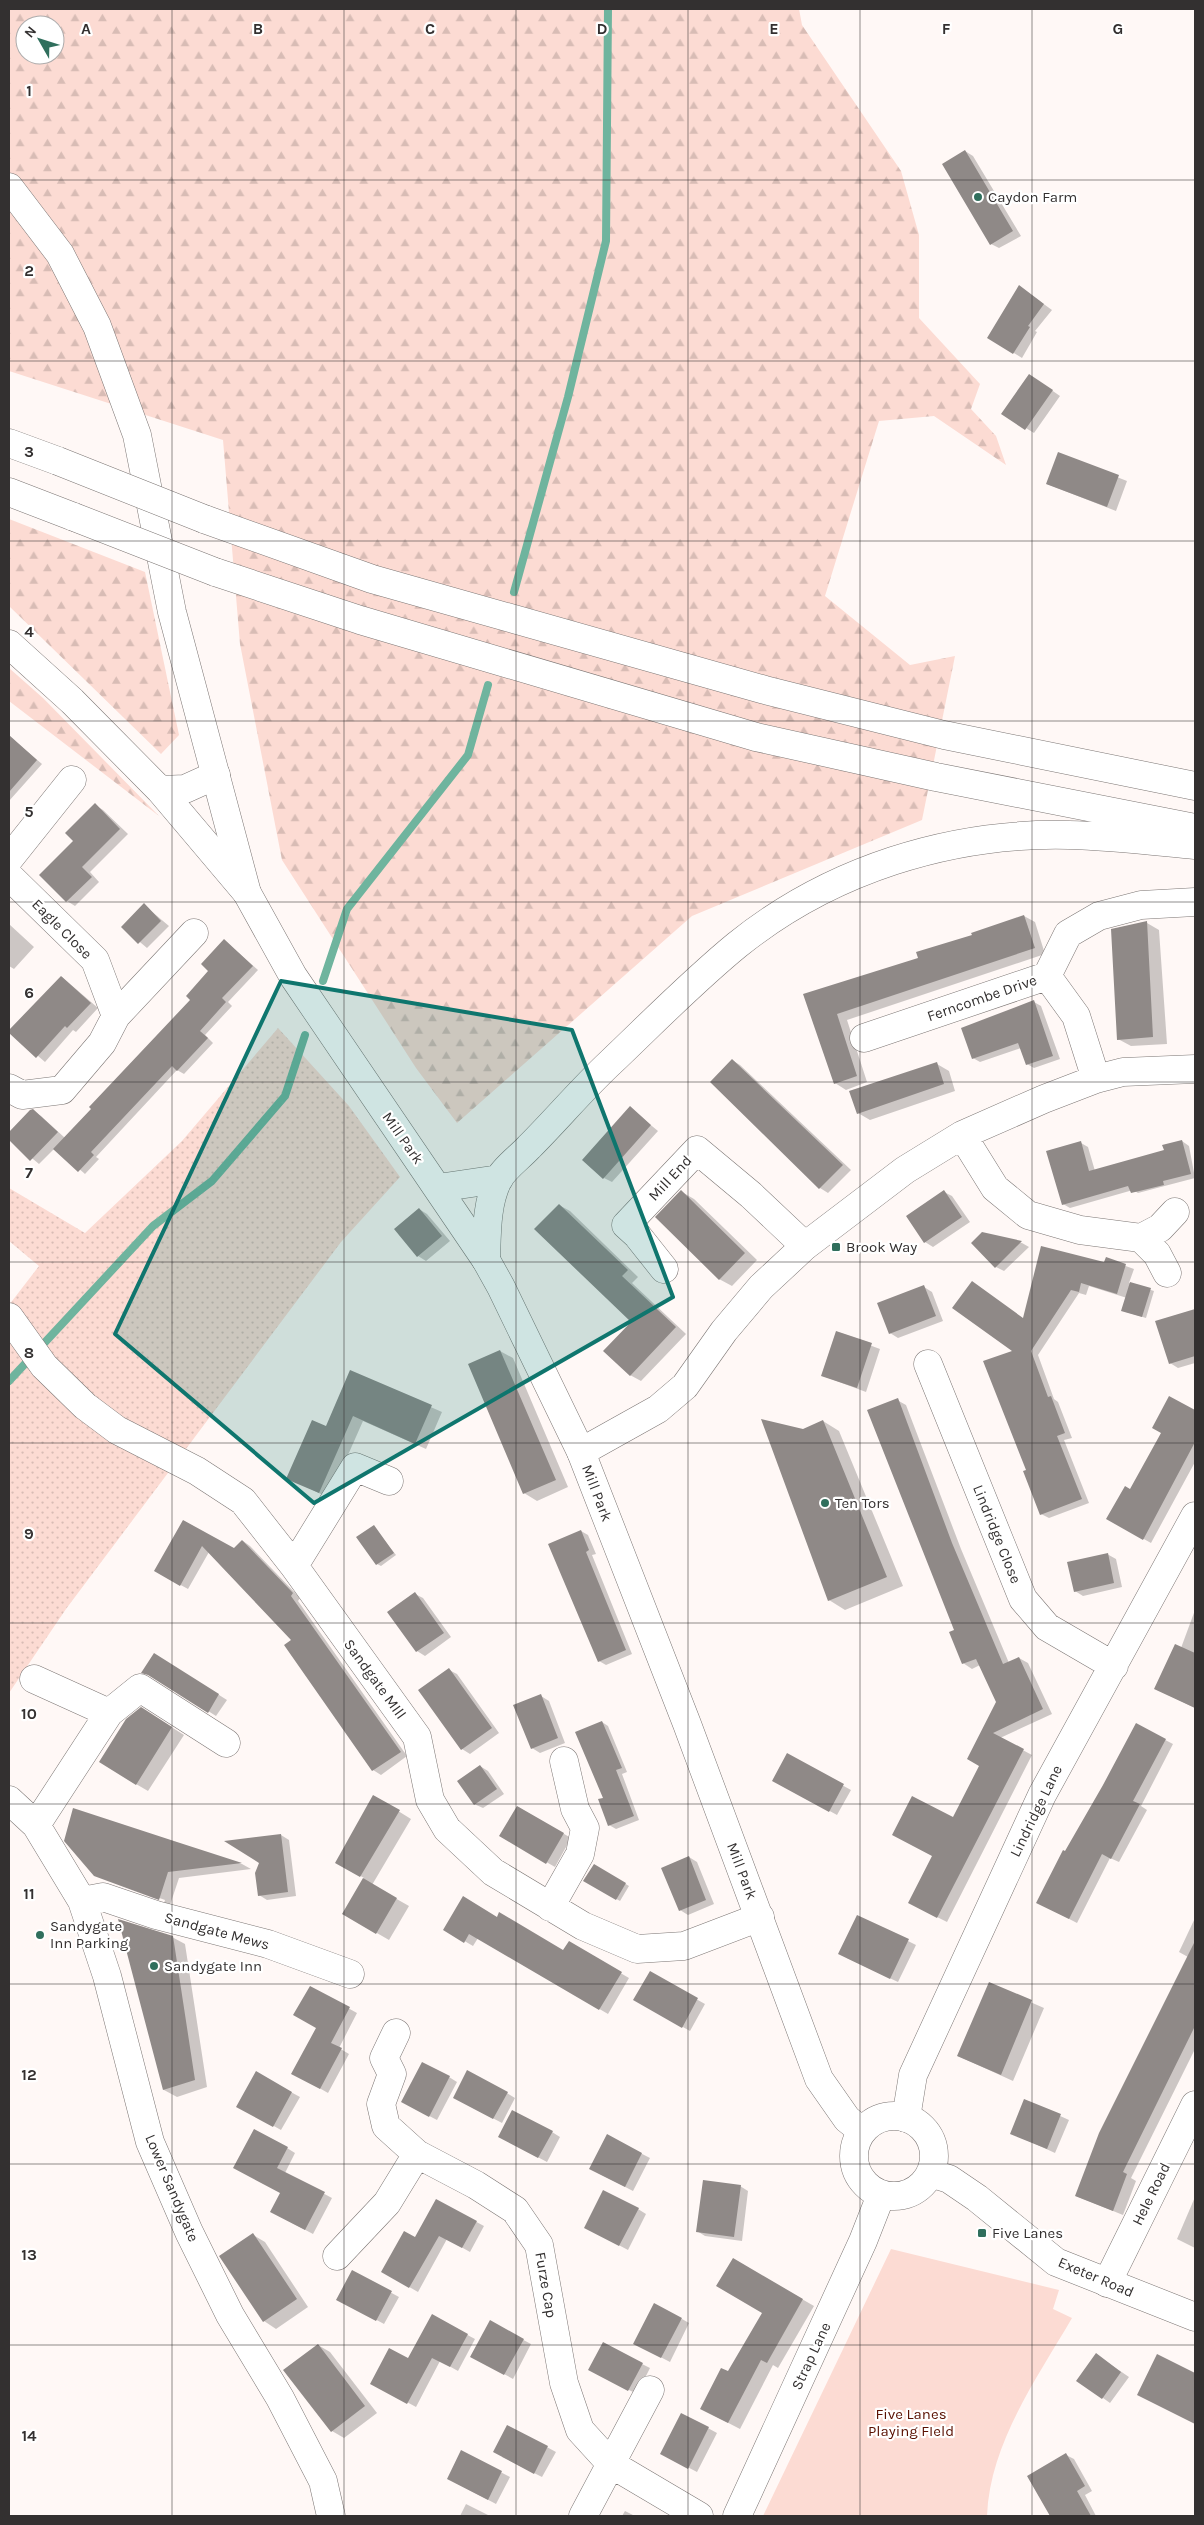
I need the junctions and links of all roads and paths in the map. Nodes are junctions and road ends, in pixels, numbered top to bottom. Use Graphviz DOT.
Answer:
graph roads {
  1 [pos="9,187"];
  2 [pos="9,443"];
  3 [pos="9,492"];
  4 [pos="9,644"];
  5 [pos="216,775"];
  6 [pos="72,780"];
  7 [pos="1195,786"];
  8 [pos="160,790"];
  9 [pos="1195,828"];
  10 [pos="1195,846"];
  11 [pos="9,859"];
  12 [pos="9,876"];
  13 [pos="247,893"];
  14 [pos="1195,902"];
  15 [pos="194,933"];
  16 [pos="1047,976"];
  17 [pos="116,1016"];
  18 [pos="864,1038"];
  19 [pos="1195,1069"];
  20 [pos="1096,1079"];
  21 [pos="9,1088"];
  22 [pos="962,1135"];
  23 [pos="499,1179"];
  24 [pos="438,1188"];
  25 [pos="1175,1212"];
  26 [pos="1141,1238"];
  27 [pos="805,1246"];
  28 [pos="486,1260"];
  29 [pos="664,1270"];
  30 [pos="1167,1273"];
  31 [pos="17,1328"];
  32 [pos="928,1364"];
  33 [pos="581,1452"];
  34 [pos="389,1481"];
  35 [pos="1195,1516"];
  36 [pos="294,1566"];
  37 [pos="1114,1666"];
  38 [pos="34,1680"];
  39 [pos="109,1713"];
  40 [pos="226,1743"];
  41 [pos="564,1761"];
  42 [pos="9,1800"];
  43 [pos="36,1825"];
  44 [pos="82,1900"];
  45 [pos="550,1907"];
  46 [pos="760,1917"];
  47 [pos="350,1974"];
  48 [pos="396,2033"];
  49 [pos="1195,2105"];
  50 [pos="906,2118"];
  51 [pos="862,2131"];
  52 [pos="417,2154"];
  53 [pos="930,2173"];
  54 [pos="881,2195"];
  55 [pos="337,2256"];
  56 [pos="1107,2283"];
  57 [pos="1195,2317"];
  58 [pos="650,2390"];
  59 [pos="611,2464"];
  60 [pos="331,2516"];
  61 [pos="583,2516"];
  62 [pos="699,2516"];
  63 [pos="737,2516"];
  1 -- 5 [label="main road"];
  2 -- 7 [label="main road, bridge"];
  3 -- 9 [label="main road, bridge"];
  4 -- 8 [label="main road"];
  5 -- 8 [label="main road"];
  5 -- 13 [label="main road"];
  6 -- 11 [label="main road"];
  8 -- 13 [label="main road"];
  10 -- 23 [label="main road"];
  12 -- 17 [label="main road, Eagle Close"];
  13 -- 24 [label="main road, Mill Park"];
  14 -- 16 [label="main road"];
  15 -- 17 [label="main road"];
  16 -- 18 [label="main road, Ferncombe Drive"];
  16 -- 20 [label="main road, Ferncombe Drive"];
  17 -- 21 [label="main road"];
  19 -- 20 [label="main road"];
  20 -- 22 [label="main road"];
  22 -- 26 [label="main road"];
  22 -- 27 [label="main road"];
  23 -- 24 [label="main road"];
  23 -- 28 [label="main road"];
  24 -- 28 [label="main road, Mill Park"];
  25 -- 26 [label="main road"];
  26 -- 30 [label="main road"];
  27 -- 29 [label="main road, Mill End"];
  27 -- 33 [label="main road"];
  28 -- 33 [label="main road, Mill Park"];
  31 -- 36 [label="main road, Sandgate MIll"];
  32 -- 37 [label="main road, Lindridge Close"];
  33 -- 46 [label="main road, Mill Park"];
  34 -- 36 [label="main road"];
  35 -- 37 [label="main road, Lindridge Lane"];
  36 -- 45 [label="main road, Sandgate MIll"];
  37 -- 50 [label="main road, Lindridge Lane"];
  38 -- 39 [label="main road"];
  39 -- 40 [label="main road"];
  39 -- 43 [label="main road"];
  41 -- 45 [label="main road"];
  42 -- 43 [label="main road, Lower Sandygate"];
  43 -- 44 [label="main road, Lower Sandygate"];
  44 -- 47 [label="main road, Sandgate Mews"];
  44 -- 60 [label="main road, Lower Sandygate"];
  45 -- 46 [label="main road, Sandgate MIll"];
  46 -- 51 [label="main road, Mill Park"];
  48 -- 52 [label="main road, Furze Cap"];
  49 -- 56 [label="main road, Hele Road"];
  50 -- 51 [label="main road"];
  50 -- 53 [label="main road"];
  51 -- 54 [label="main road"];
  52 -- 55 [label="main road"];
  52 -- 59 [label="main road, Furze Cap"];
  53 -- 54 [label="main road"];
  53 -- 56 [label="main road, Exeter Road"];
  54 -- 63 [label="main road, Strap Lane"];
  56 -- 57 [label="main road, Exeter Road"];
  58 -- 59 [label="main road"];
  59 -- 61 [label="main road"];
  59 -- 62 [label="main road, Furze Cap"];
}
